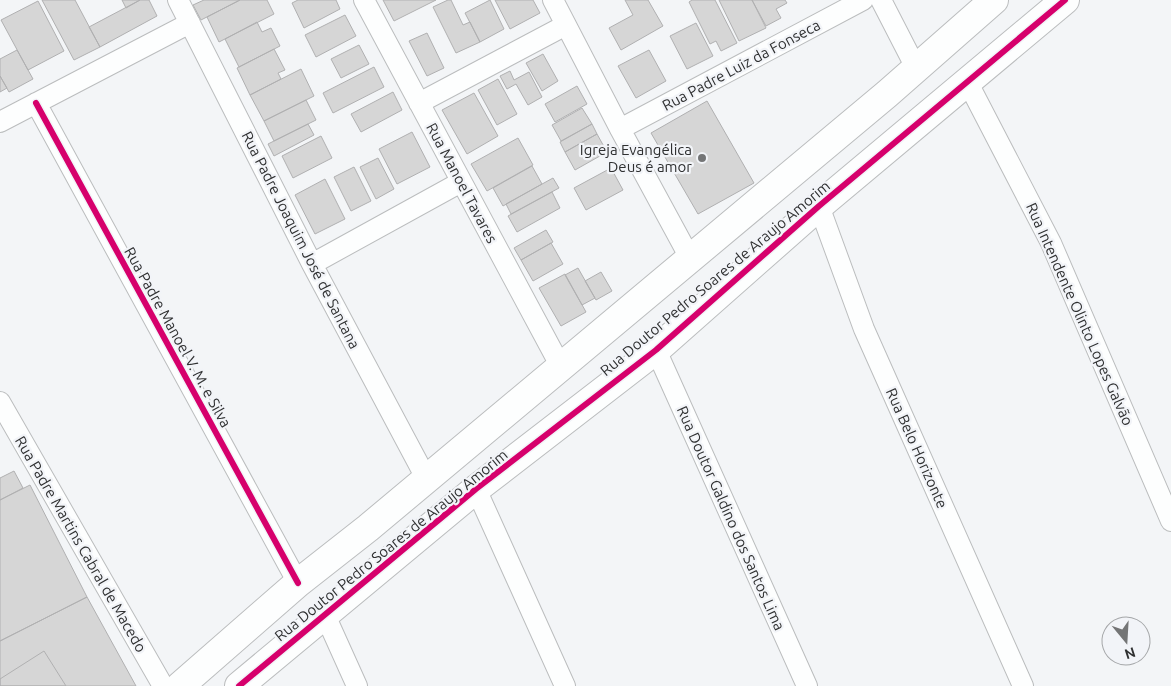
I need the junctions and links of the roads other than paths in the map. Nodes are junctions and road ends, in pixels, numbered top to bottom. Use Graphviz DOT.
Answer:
graph roads {
  1 [pos="178,0"];
  2 [pos="364,0"];
  3 [pos="553,0"];
  4 [pos="863,0"];
  5 [pos="881,0"];
  6 [pos="994,0"];
  7 [pos="1065,0"];
  8 [pos="190,22"];
  9 [pos="566,25"];
  10 [pos="916,68"];
  11 [pos="968,83"];
  12 [pos="887,94"];
  13 [pos="36,103"];
  14 [pos="419,103"];
  15 [pos="0,122"];
  16 [pos="620,129"];
  17 [pos="909,130"];
  18 [pos="461,182"];
  19 [pos="819,206"];
  20 [pos="690,258"];
  21 [pos="312,264"];
  22 [pos="656,350"];
  23 [pos="561,366"];
  24 [pos="0,402"];
  25 [pos="426,478"];
  26 [pos="476,490"];
  27 [pos="1171,521"];
  28 [pos="368,528"];
  29 [pos="395,558"];
  30 [pos="298,583"];
  31 [pos="325,615"];
  32 [pos="163,686"];
  33 [pos="180,686"];
  34 [pos="239,686"];
  35 [pos="358,686"];
  36 [pos="565,686"];
  37 [pos="807,686"];
  38 [pos="1024,686"];
  1 -- 8 [label="street, Rua Padre Joaquim José de Santana"];
  2 -- 14 [label="street, Rua Manoel Tavares"];
  3 -- 9 [label="street"];
  4 -- 16 [label="street, Rua Padre Luiz da Fonseca"];
  5 -- 10 [label="street"];
  6 -- 10 [label="street, Rua Doutor Pedro Soares de Araujo Amorim"];
  7 -- 11 [label="street, Rua Doutor Pedro Soares de Araujo Amorim"];
  8 -- 13 [label="street"];
  8 -- 21 [label="street, Rua Padre Joaquim José de Santana"];
  9 -- 14 [label="street"];
  9 -- 16 [label="street"];
  10 -- 12 [label="street, Rua Doutor Pedro Soares de Araujo Amorim"];
  11 -- 17 [label="street, Rua Doutor Pedro Soares de Araujo Amorim"];
  11 -- 27 [label="street, Rua Intendente Olinto Lopes Galvão"];
  12 -- 17 [label="street"];
  12 -- 20 [label="street, Rua Doutor Pedro Soares de Araujo Amorim"];
  13 -- 15 [label="street"];
  13 -- 30 [label="street, Rua Padre Manoel V. M. e Silva"];
  14 -- 18 [label="street, Rua Manoel Tavares"];
  16 -- 20 [label="street"];
  17 -- 19 [label="street, Rua Doutor Pedro Soares de Araujo Amorim"];
  18 -- 21 [label="street"];
  18 -- 23 [label="street, Rua Manoel Tavares"];
  19 -- 22 [label="street, Rua Doutor Pedro Soares de Araujo Amorim"];
  19 -- 38 [label="street, Rua Belo Horizonte"];
  20 -- 23 [label="street, Rua Doutor Pedro Soares de Araujo Amorim"];
  21 -- 25 [label="street, Rua Padre Joaquim José de Santana"];
  22 -- 26 [label="street, Rua Doutor Pedro Soares de Araujo Amorim"];
  22 -- 37 [label="street, Rua Doutor Galdino dos Santos Lima"];
  23 -- 25 [label="street, Rua Doutor Pedro Soares de Araujo Amorim"];
  24 -- 32 [label="street, Rua Padre Martins Cabral de Macedo"];
  25 -- 28 [label="street, Rua Doutor Pedro Soares de Araujo Amorim"];
  26 -- 29 [label="street, Rua Doutor Pedro Soares de Araujo Amorim"];
  26 -- 36 [label="street"];
  28 -- 29 [label="street"];
  28 -- 30 [label="street, Rua Doutor Pedro Soares de Araujo Amorim"];
  29 -- 31 [label="street, Rua Doutor Pedro Soares de Araujo Amorim"];
  30 -- 33 [label="street, Rua Doutor Pedro Soares de Araujo Amorim"];
  31 -- 34 [label="street, Rua Doutor Pedro Soares de Araujo Amorim"];
  31 -- 35 [label="street"];
}
